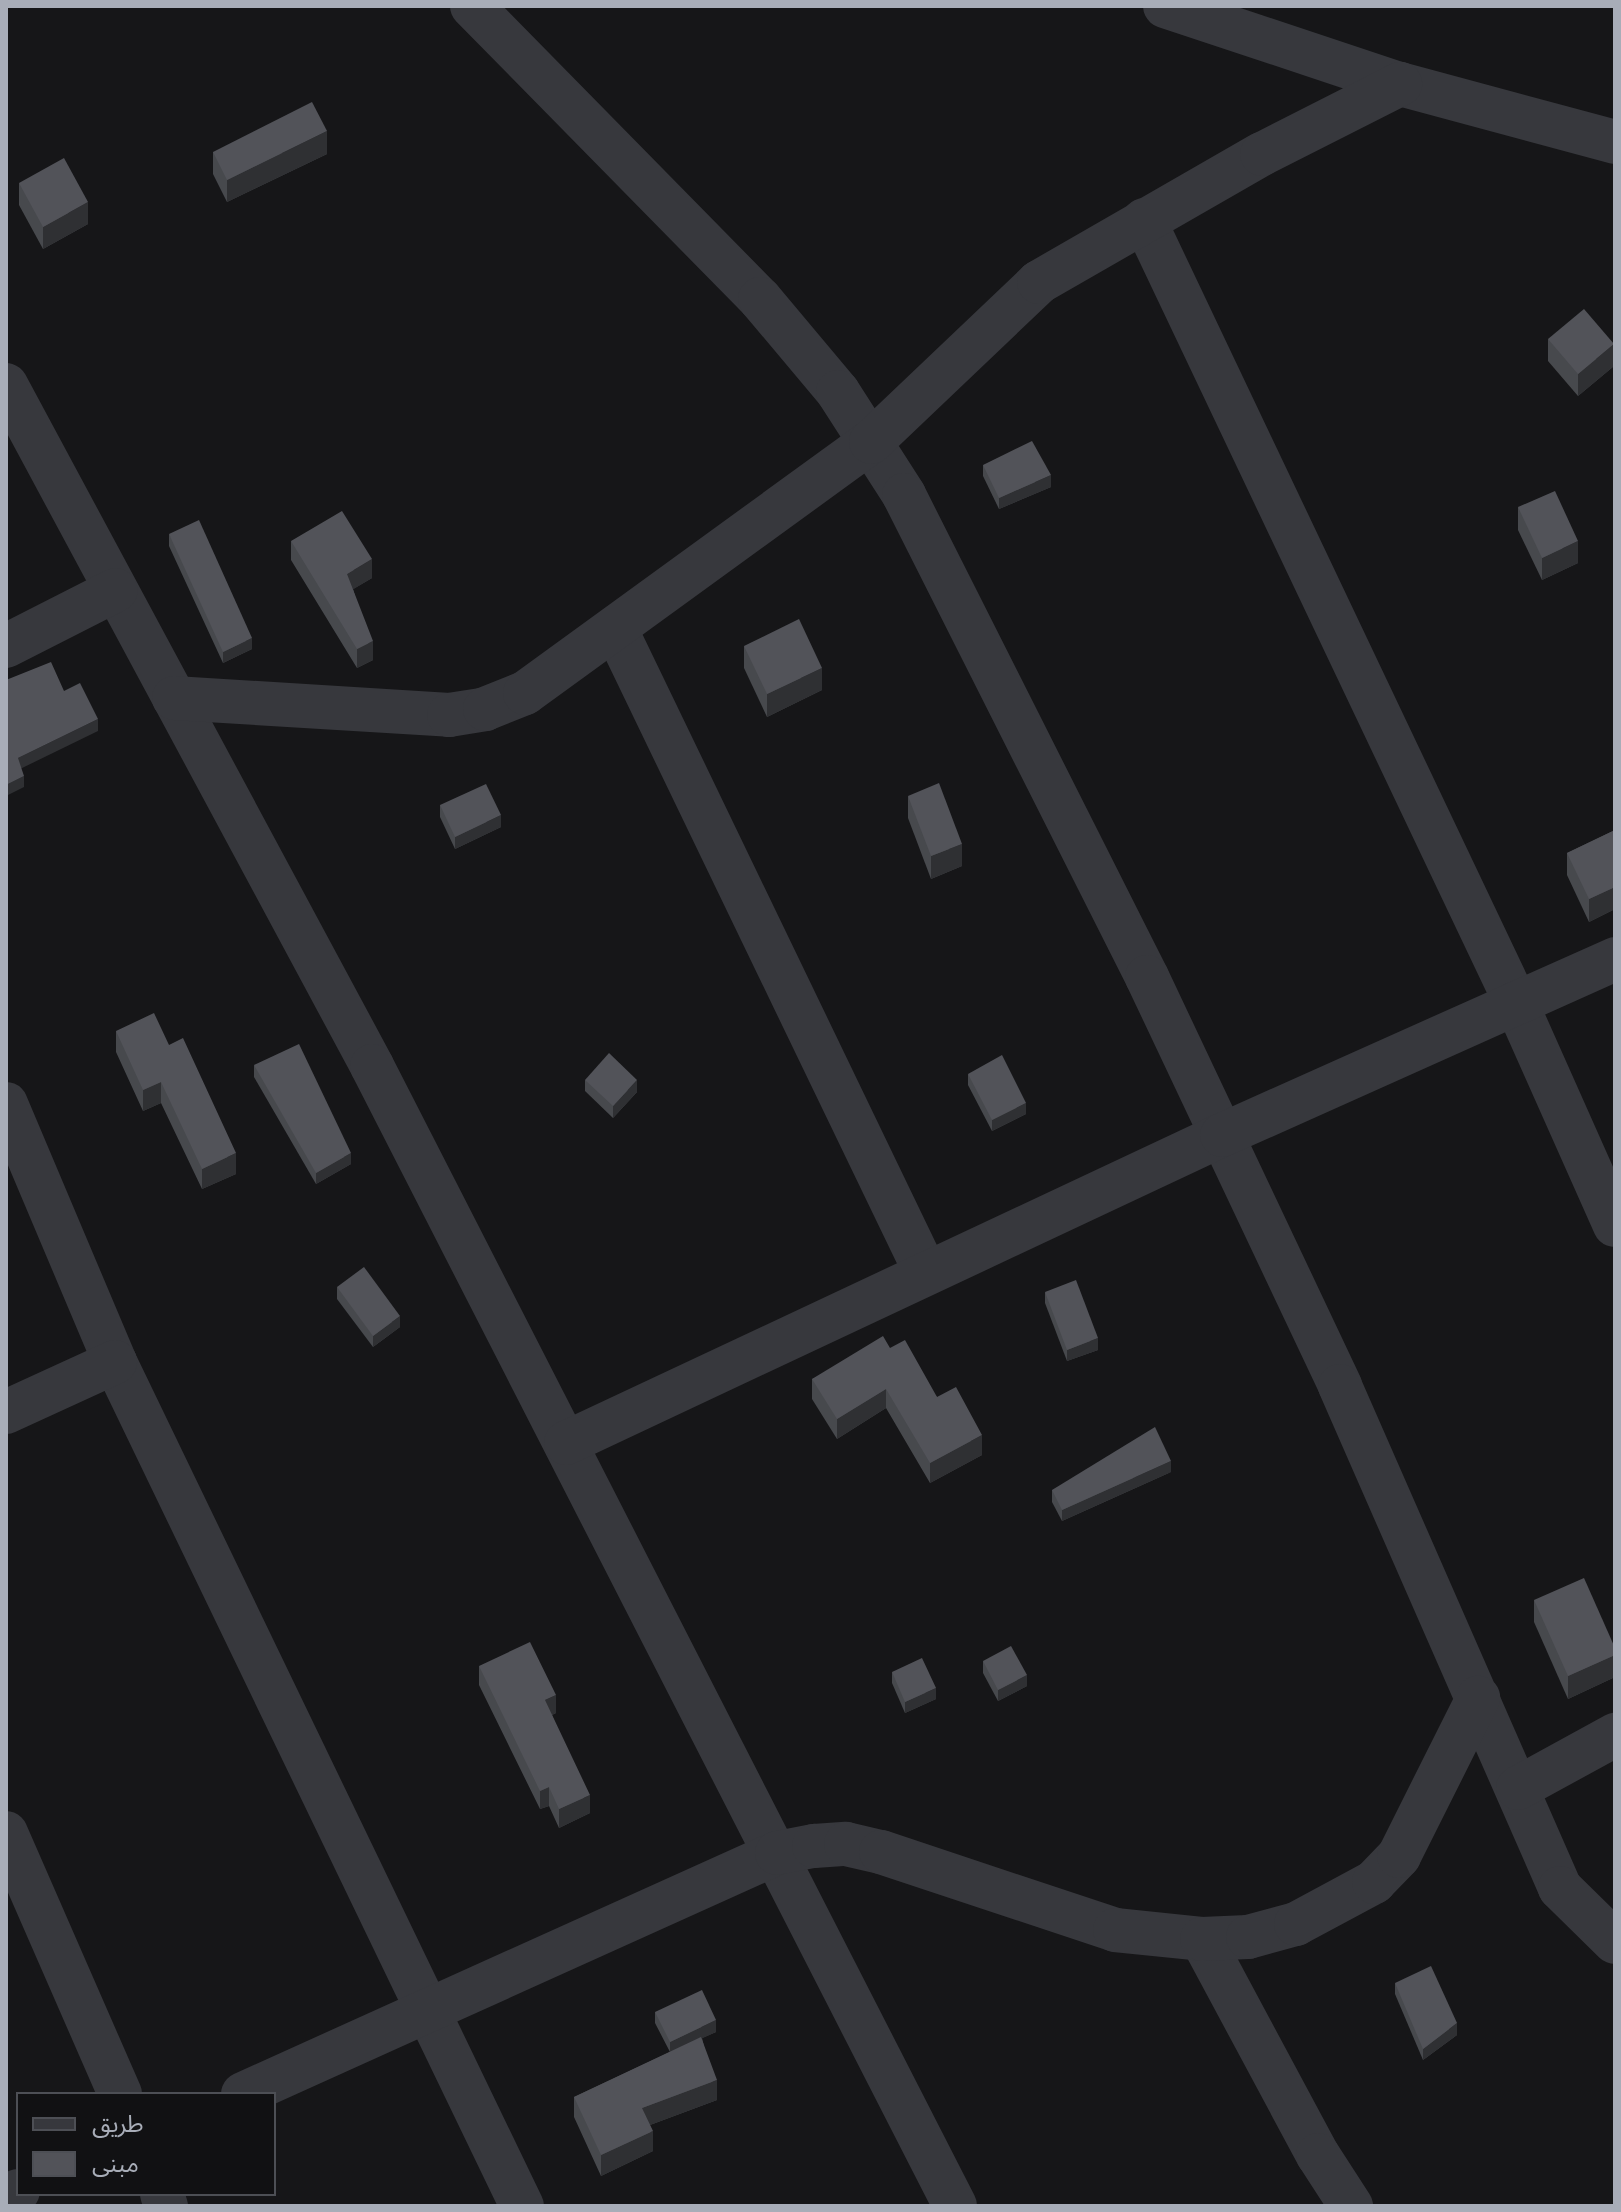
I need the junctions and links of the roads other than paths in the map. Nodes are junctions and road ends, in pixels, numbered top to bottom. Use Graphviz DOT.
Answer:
graph roads {
  1 [pos="472,6"];
  2 [pos="1165,6"];
  3 [pos="1400,84"];
  4 [pos="1565,125"];
  5 [pos="1615,142"];
  6 [pos="1615,177"];
  7 [pos="1144,220"];
  8 [pos="6,385"];
  9 [pos="871,442"];
  10 [pos="116,590"];
  11 [pos="615,628"];
  12 [pos="6,646"];
  13 [pos="174,698"];
  14 [pos="1615,959"];
  15 [pos="1516,1003"];
  16 [pos="6,1104"];
  17 [pos="1222,1135"];
  18 [pos="1615,1225"];
  19 [pos="926,1273"];
  20 [pos="115,1362"];
  21 [pos="6,1412"];
  22 [pos="566,1443"];
  23 [pos="1478,1698"];
  24 [pos="1615,1735"];
  25 [pos="1518,1788"];
  26 [pos="6,1833"];
  27 [pos="777,1853"];
  28 [pos="1202,1939"];
  29 [pos="1615,1942"];
  30 [pos="429,2011"];
  31 [pos="119,2092"];
  32 [pos="247,2092"];
  33 [pos="522,2206"];
  34 [pos="955,2206"];
  35 [pos="1351,2206"];
  1 -- 9 [label="street"];
  2 -- 3 [label="street"];
  3 -- 4 [label="street"];
  3 -- 7 [label="street"];
  4 -- 5 [label="street"];
  4 -- 6 [label="street"];
  7 -- 9 [label="street"];
  7 -- 15 [label="street"];
  8 -- 10 [label="street"];
  9 -- 11 [label="street"];
  9 -- 17 [label="street"];
  10 -- 12 [label="street"];
  10 -- 13 [label="street"];
  11 -- 13 [label="street"];
  11 -- 19 [label="street"];
  13 -- 22 [label="street"];
  14 -- 15 [label="street"];
  15 -- 17 [label="street"];
  15 -- 18 [label="street"];
  16 -- 20 [label="street"];
  17 -- 19 [label="street"];
  17 -- 23 [label="street"];
  19 -- 22 [label="street"];
  20 -- 21 [label="street"];
  20 -- 30 [label="street"];
  22 -- 27 [label="street"];
  23 -- 25 [label="street"];
  23 -- 28 [label="street"];
  24 -- 25 [label="street"];
  25 -- 29 [label="street"];
  26 -- 31 [label="street"];
  27 -- 28 [label="street"];
  27 -- 30 [label="street"];
  27 -- 34 [label="street"];
  28 -- 35 [label="street"];
  30 -- 32 [label="street"];
  30 -- 33 [label="street"];
}
